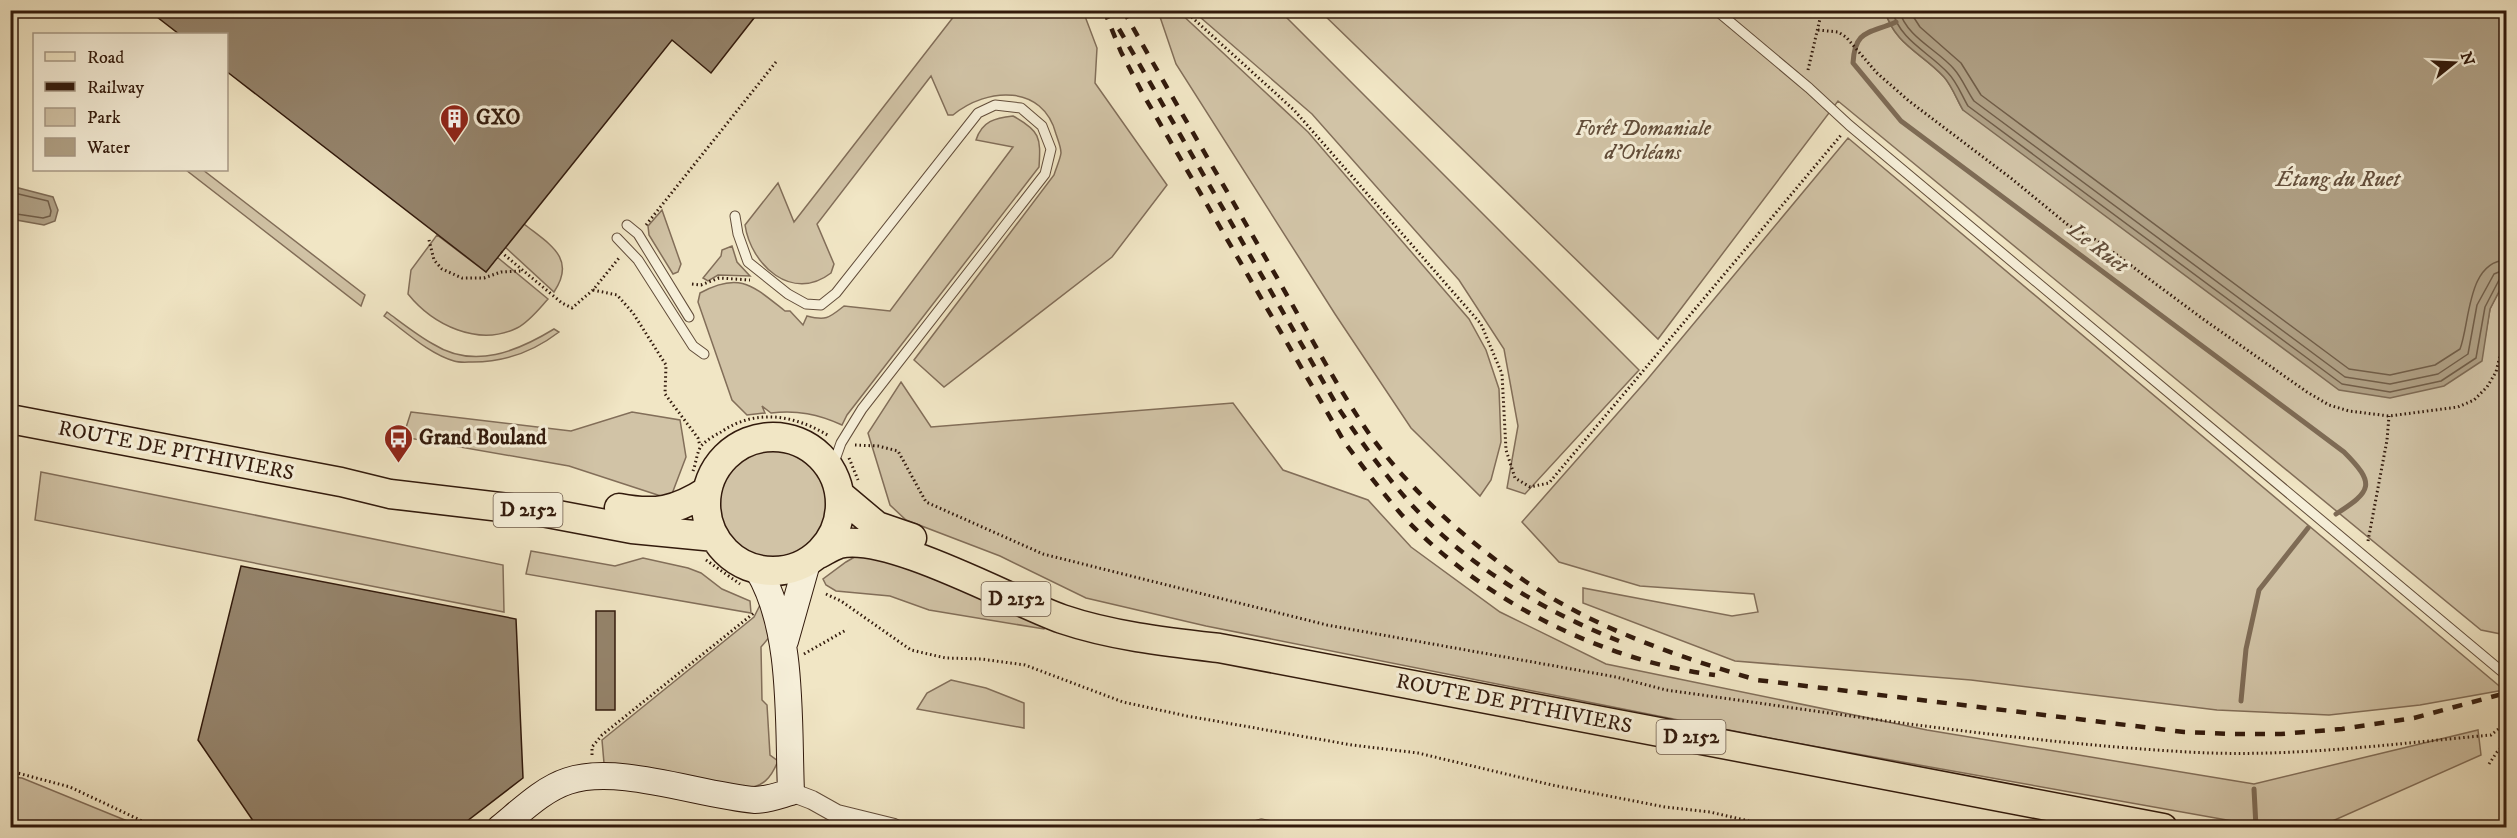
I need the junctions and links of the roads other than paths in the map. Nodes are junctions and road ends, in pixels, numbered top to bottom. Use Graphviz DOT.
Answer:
graph roads {
  1 [pos="1716,10"];
  2 [pos="735,216"];
  3 [pos="627,225"];
  4 [pos="617,238"];
  5 [pos="689,317"];
  6 [pos="704,354"];
  7 [pos="10,419"];
  8 [pos="341,482"];
  9 [pos="835,483"];
  10 [pos="707,491"];
  11 [pos="715,537"];
  12 [pos="813,558"];
  13 [pos="758,570"];
  14 [pos="1219,648"];
  15 [pos="792,650"];
  16 [pos="2506,675"];
  17 [pos="792,792"];
  18 [pos="500,828"];
  19 [pos="894,828"];
  20 [pos="1246,828"];
  21 [pos="1285,828"];
  22 [pos="2163,828"];
  1 -- 16 [label="lane"];
  2 -- 9 [label="lane"];
  3 -- 5 [label="lane"];
  4 -- 6 [label="lane"];
  7 -- 8 [label="main road, ROUTE DE PITHIVIERS / D 2152"];
  8 -- 10 [label="main road, ROUTE DE PITHIVIERS / D 2152"];
  8 -- 11 [label="main road, ROUTE DE PITHIVIERS / D 2152"];
  9 -- 10 [label="main road"];
  9 -- 12 [label="main road"];
  9 -- 14 [label="main road, ROUTE DE PITHIVIERS / D 2152"];
  10 -- 11 [label="main road"];
  11 -- 13 [label="main road"];
  12 -- 13 [label="main road"];
  12 -- 14 [label="main road, ROUTE DE PITHIVIERS / D 2152"];
  12 -- 15 [label="street"];
  13 -- 15 [label="street"];
  14 -- 22 [label="main road, ROUTE DE PITHIVIERS / D 2152"];
  15 -- 17 [label="street"];
  17 -- 18 [label="street"];
  17 -- 19 [label="street"];
  20 -- 21 [label="lane"];
}
